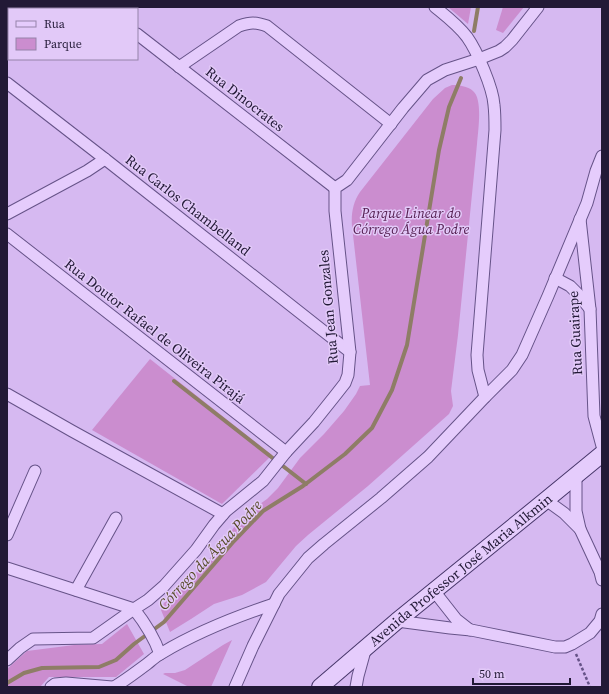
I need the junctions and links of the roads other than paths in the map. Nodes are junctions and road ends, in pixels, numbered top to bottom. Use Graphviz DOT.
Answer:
graph roads {
  1 [pos="435,7"];
  2 [pos="538,7"];
  3 [pos="138,35"];
  4 [pos="479,59"];
  5 [pos="179,67"];
  6 [pos="7,83"];
  7 [pos="391,124"];
  8 [pos="602,156"];
  9 [pos="105,159"];
  10 [pos="335,188"];
  11 [pos="7,214"];
  12 [pos="580,218"];
  13 [pos="7,234"];
  14 [pos="555,278"];
  15 [pos="590,310"];
  16 [pos="350,352"];
  17 [pos="7,394"];
  18 [pos="485,397"];
  19 [pos="602,446"];
  20 [pos="602,454"];
  21 [pos="283,455"];
  22 [pos="35,471"];
  23 [pos="576,476"];
  24 [pos="546,500"];
  25 [pos="223,514"];
  26 [pos="116,518"];
  27 [pos="580,529"];
  28 [pos="7,535"];
  29 [pos="7,568"];
  30 [pos="602,580"];
  31 [pos="76,590"];
  32 [pos="434,591"];
  33 [pos="274,604"];
  34 [pos="134,609"];
  35 [pos="602,614"];
  36 [pos="397,621"];
  37 [pos="471,630"];
  38 [pos="366,647"];
  39 [pos="158,648"];
  40 [pos="7,660"];
  41 [pos="51,687"];
  42 [pos="113,687"];
  43 [pos="235,687"];
  44 [pos="320,687"];
  45 [pos="356,687"];
  1 -- 4 [label="street"];
  2 -- 4 [label="street"];
  3 -- 5 [label="street, Rua Dinocrates"];
  4 -- 7 [label="street"];
  4 -- 18 [label="street"];
  5 -- 7 [label="street"];
  5 -- 10 [label="street, Rua Dinocrates"];
  6 -- 9 [label="street, Rua Carlos Chambelland"];
  7 -- 10 [label="street"];
  8 -- 12 [label="street"];
  9 -- 11 [label="street"];
  9 -- 16 [label="street, Rua Carlos Chambelland"];
  10 -- 16 [label="street, Rua Jean Gonzales"];
  12 -- 14 [label="street"];
  12 -- 15 [label="street, Rua Guairape"];
  13 -- 21 [label="street, Rua Doutor Rafael de Oliveira Pirajá"];
  14 -- 15 [label="street"];
  14 -- 18 [label="street"];
  15 -- 19 [label="street, Rua Guairape"];
  16 -- 21 [label="street, Rua Jean Gonzales"];
  17 -- 25 [label="street"];
  18 -- 33 [label="street"];
  20 -- 23 [label="street, Avenida Professor José Maria Alkmin"];
  21 -- 25 [label="street, Rua Jean Gonzales"];
  22 -- 28 [label="street"];
  23 -- 24 [label="street, Avenida Professor José Maria Alkmin"];
  23 -- 27 [label="street"];
  24 -- 27 [label="street"];
  24 -- 32 [label="street, Avenida Professor José Maria Alkmin"];
  25 -- 34 [label="street, Rua Jean Gonzales"];
  26 -- 31 [label="street"];
  27 -- 30 [label="street"];
  29 -- 31 [label="street"];
  31 -- 34 [label="street"];
  32 -- 36 [label="street, Avenida Professor José Maria Alkmin"];
  32 -- 37 [label="street"];
  33 -- 39 [label="street"];
  33 -- 43 [label="street"];
  34 -- 39 [label="street"];
  34 -- 40 [label="street, Rua Jean Gonzales"];
  35 -- 37 [label="street"];
  36 -- 37 [label="street"];
  36 -- 38 [label="street, Avenida Professor José Maria Alkmin"];
  38 -- 44 [label="street, Avenida Professor José Maria Alkmin"];
  38 -- 45 [label="street"];
  39 -- 42 [label="street"];
  41 -- 42 [label="street"];
}
